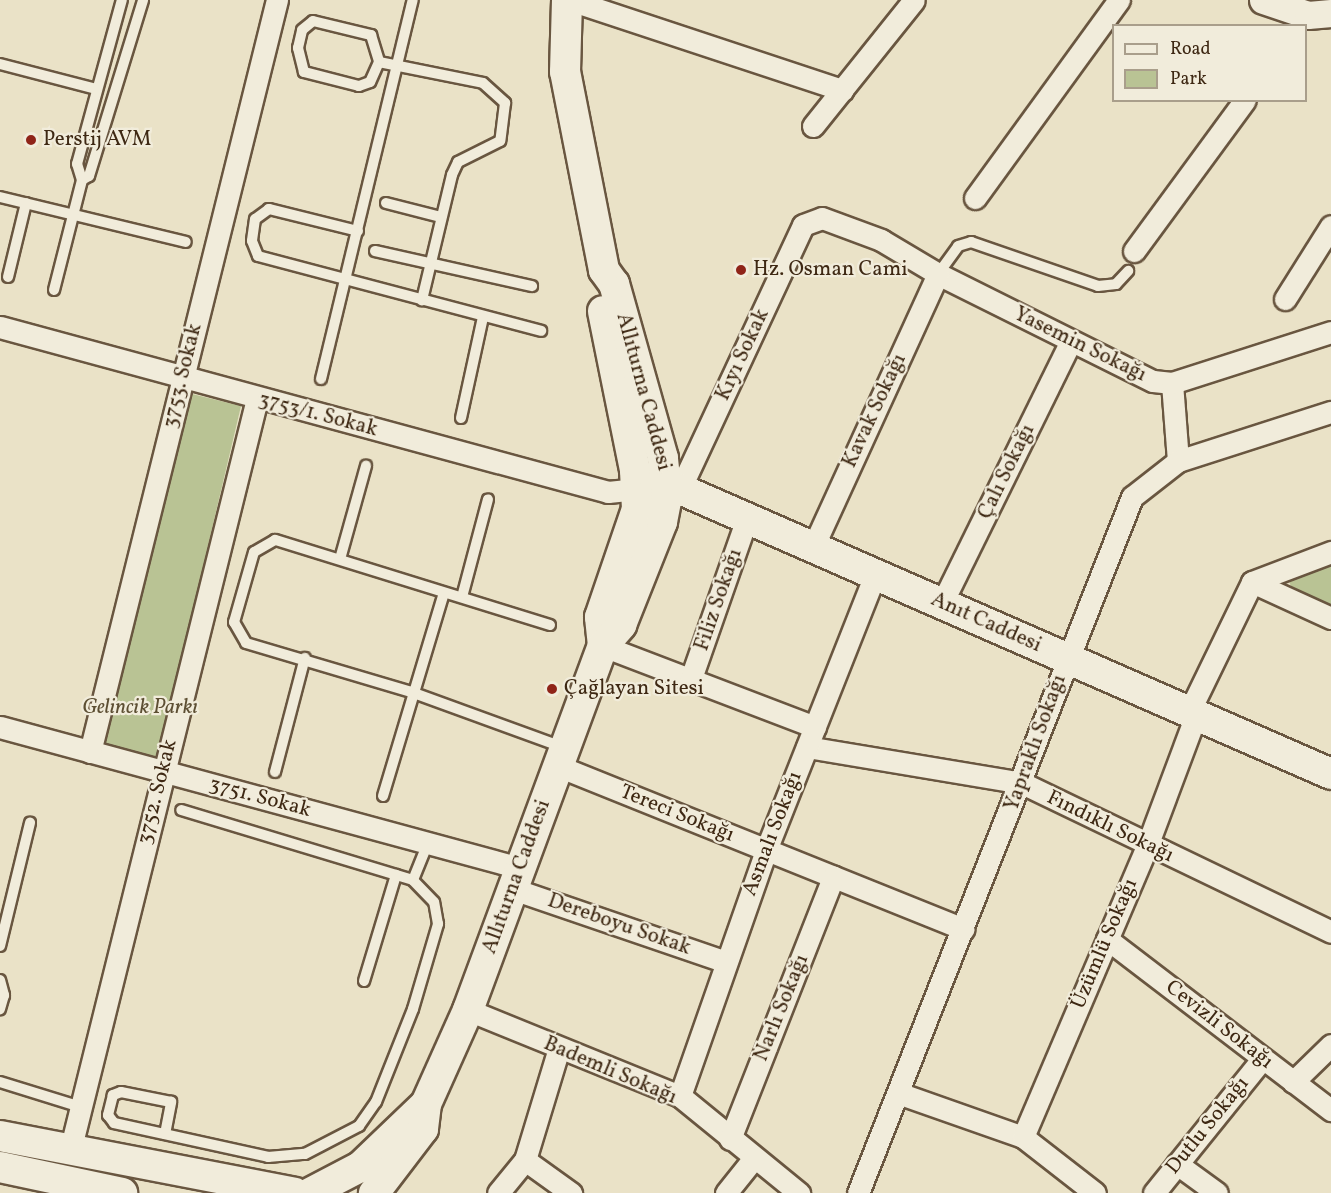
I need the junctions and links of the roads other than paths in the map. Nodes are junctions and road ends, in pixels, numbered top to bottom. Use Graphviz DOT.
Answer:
graph roads {
  1 [pos="122,0"];
  2 [pos="142,0"];
  3 [pos="277,0"];
  4 [pos="413,0"];
  5 [pos="568,0"];
  6 [pos="914,0"];
  7 [pos="1119,0"];
  8 [pos="1263,0"];
  9 [pos="1313,18"];
  10 [pos="379,62"];
  11 [pos="0,64"];
  12 [pos="395,66"];
  13 [pos="97,89"];
  14 [pos="842,90"];
  15 [pos="1244,102"];
  16 [pos="813,126"];
  17 [pos="82,180"];
  18 [pos="0,197"];
  19 [pos="975,198"];
  20 [pos="26,203"];
  21 [pos="387,203"];
  22 [pos="74,214"];
  23 [pos="441,217"];
  24 [pos="1331,226"];
  25 [pos="358,231"];
  26 [pos="186,242"];
  27 [pos="375,251"];
  28 [pos="1134,251"];
  29 [pos="432,263"];
  30 [pos="604,270"];
  31 [pos="1128,271"];
  32 [pos="938,274"];
  33 [pos="8,277"];
  34 [pos="346,281"];
  35 [pos="532,286"];
  36 [pos="54,290"];
  37 [pos="1285,299"];
  38 [pos="422,300"];
  39 [pos="483,317"];
  40 [pos="0,327"];
  41 [pos="542,331"];
  42 [pos="1331,332"];
  43 [pos="1071,341"];
  44 [pos="182,378"];
  45 [pos="321,379"];
  46 [pos="1172,383"];
  47 [pos="258,399"];
  48 [pos="1331,412"];
  49 [pos="461,418"];
  50 [pos="1178,461"];
  51 [pos="366,466"];
  52 [pos="638,489"];
  53 [pos="673,489"];
  54 [pos="488,499"];
  55 [pos="747,518"];
  56 [pos="813,547"];
  57 [pos="1331,552"];
  58 [pos="340,559"];
  59 [pos="875,574"];
  60 [pos="1252,582"];
  61 [pos="444,593"];
  62 [pos="462,597"];
  63 [pos="942,603"];
  64 [pos="1331,618"];
  65 [pos="550,624"];
  66 [pos="603,646"];
  67 [pos="305,658"];
  68 [pos="1067,658"];
  69 [pos="690,681"];
  70 [pos="411,693"];
  71 [pos="1192,714"];
  72 [pos="0,727"];
  73 [pos="811,737"];
  74 [pos="90,752"];
  75 [pos="562,757"];
  76 [pos="163,771"];
  77 [pos="275,772"];
  78 [pos="1331,774"];
  79 [pos="1022,783"];
  80 [pos="383,796"];
  81 [pos="181,810"];
  82 [pos="30,823"];
  83 [pos="428,843"];
  84 [pos="1147,846"];
  85 [pos="766,850"];
  86 [pos="396,875"];
  87 [pos="833,877"];
  88 [pos="517,878"];
  89 [pos="413,880"];
  90 [pos="964,929"];
  91 [pos="1331,932"];
  92 [pos="1107,939"];
  93 [pos="0,946"];
  94 [pos="726,962"];
  95 [pos="0,980"];
  96 [pos="364,981"];
  97 [pos="0,1010"];
  98 [pos="468,1010"];
  99 [pos="1331,1045"];
  100 [pos="559,1048"];
  101 [pos="1262,1059"];
  102 [pos="0,1082"];
  103 [pos="1293,1082"];
  104 [pos="898,1093"];
  105 [pos="680,1096"];
  106 [pos="426,1104"];
  107 [pos="81,1107"];
  108 [pos="1331,1110"];
  109 [pos="165,1134"];
  110 [pos="0,1136"];
  111 [pos="1023,1137"];
  112 [pos="730,1139"];
  113 [pos="70,1151"];
  114 [pos="754,1158"];
  115 [pos="525,1160"];
  116 [pos="1177,1164"];
  117 [pos="0,1167"];
  118 [pos="86,1189"];
  119 [pos="122,1193"];
  120 [pos="295,1193"];
  121 [pos="310,1193"];
  122 [pos="374,1193"];
  123 [pos="498,1193"];
  124 [pos="571,1193"];
  125 [pos="726,1193"];
  126 [pos="799,1193"];
  127 [pos="858,1193"];
  128 [pos="1095,1193"];
  129 [pos="1154,1193"];
  130 [pos="1217,1193"];
  1 -- 13 [label="lane"];
  2 -- 17 [label="lane"];
  3 -- 44 [label="street, 3753. Sokak"];
  4 -- 12 [label="lane"];
  5 -- 14 [label="street"];
  5 -- 30 [label="main road, Allıturna Caddesi"];
  6 -- 14 [label="street"];
  7 -- 19 [label="street"];
  8 -- 9 [label="street"];
  10 -- 10 [label="lane"];
  10 -- 12 [label="lane"];
  11 -- 13 [label="lane"];
  12 -- 23 [label="lane"];
  12 -- 25 [label="lane"];
  13 -- 17 [label="lane"];
  14 -- 16 [label="street"];
  15 -- 28 [label="street"];
  17 -- 22 [label="lane"];
  18 -- 20 [label="lane"];
  20 -- 22 [label="lane"];
  20 -- 33 [label="lane"];
  21 -- 23 [label="lane"];
  22 -- 26 [label="lane"];
  22 -- 36 [label="lane"];
  23 -- 29 [label="lane"];
  24 -- 37 [label="street"];
  25 -- 34 [label="lane"];
  25 -- 34 [label="lane"];
  27 -- 29 [label="lane"];
  29 -- 35 [label="lane"];
  29 -- 38 [label="lane"];
  30 -- 52 [label="main road, Allıturna Caddesi"];
  30 -- 53 [label="main road, Allıturna Caddesi"];
  31 -- 32 [label="lane"];
  32 -- 43 [label="street, Yasemin Sokağı"];
  32 -- 53 [label="street, Kıyı Sokak"];
  32 -- 56 [label="street, Kavak Sokağı"];
  34 -- 38 [label="lane"];
  34 -- 45 [label="lane"];
  38 -- 39 [label="lane"];
  39 -- 41 [label="lane"];
  39 -- 49 [label="lane"];
  40 -- 44 [label="street, 3753/1. Sokak"];
  42 -- 46 [label="street, Yasemin Sokağı"];
  43 -- 46 [label="street, Yasemin Sokağı"];
  43 -- 63 [label="street, Çalı Sokağı"];
  44 -- 47 [label="street, 3753/1. Sokak"];
  44 -- 74 [label="street, 3753. Sokak"];
  46 -- 50 [label="street"];
  47 -- 52 [label="street, 3753/1. Sokak"];
  47 -- 76 [label="street, 3752. Sokak"];
  48 -- 50 [label="street, Yapraklı Sokağı"];
  50 -- 68 [label="street, Yapraklı Sokağı"];
  51 -- 58 [label="lane"];
  52 -- 53 [label="main road, Anıt Caddesi"];
  52 -- 66 [label="main road, Allıturna Caddesi"];
  53 -- 55 [label="main road, Anıt Caddesi"];
  53 -- 66 [label="main road, Allıturna Caddesi"];
  54 -- 62 [label="lane"];
  55 -- 56 [label="main road, Anıt Caddesi"];
  55 -- 69 [label="street, Filiz Sokağı"];
  56 -- 59 [label="main road, Anıt Caddesi"];
  57 -- 60 [label="street"];
  58 -- 61 [label="lane"];
  58 -- 67 [label="lane"];
  59 -- 63 [label="main road, Anıt Caddesi"];
  59 -- 73 [label="street, Asmalı Sokağı"];
  60 -- 64 [label="street"];
  60 -- 71 [label="street, Üzümlü Sokağı"];
  61 -- 62 [label="lane"];
  61 -- 70 [label="lane"];
  62 -- 65 [label="lane"];
  63 -- 68 [label="main road, Anıt Caddesi"];
  66 -- 69 [label="street, Fındıklı Sokağı"];
  66 -- 75 [label="main road, Allıturna Caddesi"];
  67 -- 70 [label="lane"];
  67 -- 77 [label="lane"];
  68 -- 71 [label="main road, Anıt Caddesi"];
  68 -- 79 [label="street, Yapraklı Sokağı"];
  69 -- 73 [label="street, Fındıklı Sokağı"];
  70 -- 75 [label="lane"];
  70 -- 80 [label="lane"];
  71 -- 78 [label="main road, Anıt Caddesi"];
  71 -- 84 [label="street, Üzümlü Sokağı"];
  72 -- 74 [label="street, 3751. Sokak"];
  73 -- 79 [label="street, Fındıklı Sokağı"];
  73 -- 85 [label="street, Asmalı Sokağı"];
  74 -- 76 [label="street, 3751. Sokak"];
  75 -- 85 [label="street, Tereci Sokağı"];
  75 -- 88 [label="main road, Allıturna Caddesi"];
  76 -- 83 [label="street, 3751. Sokak"];
  76 -- 107 [label="street, 3752. Sokak"];
  79 -- 84 [label="street, Fındıklı Sokağı"];
  79 -- 90 [label="street, Yapraklı Sokağı"];
  81 -- 86 [label="lane"];
  82 -- 93 [label="lane"];
  83 -- 88 [label="street, 3751. Sokak"];
  83 -- 89 [label="lane"];
  84 -- 91 [label="street, Fındıklı Sokağı"];
  84 -- 92 [label="street, Üzümlü Sokağı"];
  85 -- 87 [label="street, Tereci Sokağı"];
  85 -- 94 [label="street, Asmalı Sokağı"];
  86 -- 89 [label="lane"];
  86 -- 96 [label="lane"];
  87 -- 90 [label="street, Tereci Sokağı"];
  87 -- 112 [label="street, Narlı Sokağı"];
  88 -- 94 [label="street, Dereboyu Sokak"];
  88 -- 98 [label="main road, Allıturna Caddesi"];
  89 -- 109 [label="lane"];
  90 -- 104 [label="street, Yapraklı Sokağı"];
  92 -- 101 [label="street, Cevizli Sokağı"];
  92 -- 111 [label="street, Üzümlü Sokağı"];
  94 -- 105 [label="street, Asmalı Sokağı"];
  95 -- 97 [label="lane"];
  98 -- 100 [label="street, Bademli Sokağı"];
  98 -- 106 [label="main road, Allıturna Caddesi"];
  99 -- 103 [label="street"];
  100 -- 105 [label="street, Bademli Sokağı"];
  100 -- 115 [label="street"];
  101 -- 103 [label="street, Cevizli Sokağı"];
  101 -- 116 [label="street, Dutlu Sokağı"];
  102 -- 107 [label="lane"];
  103 -- 108 [label="street, Cevizli Sokağı"];
  104 -- 111 [label="street"];
  104 -- 127 [label="street, Yapraklı Sokağı"];
  105 -- 112 [label="street, Bademli Sokağı"];
  106 -- 121 [label="main road, Allıturna Caddesi"];
  106 -- 122 [label="main road, Allıturna Caddesi"];
  107 -- 113 [label="street, 3752. Sokak"];
  109 -- 109 [label="lane"];
  110 -- 113 [label="main road"];
  111 -- 128 [label="street"];
  112 -- 114 [label="street, Bademli Sokağı"];
  113 -- 120 [label="main road"];
  114 -- 125 [label="street"];
  114 -- 126 [label="street, Bademli Sokağı"];
  115 -- 123 [label="street"];
  115 -- 124 [label="street"];
  116 -- 129 [label="street, Dutlu Sokağı"];
  116 -- 130 [label="street"];
  117 -- 118 [label="main road"];
  118 -- 119 [label="main road"];
}
